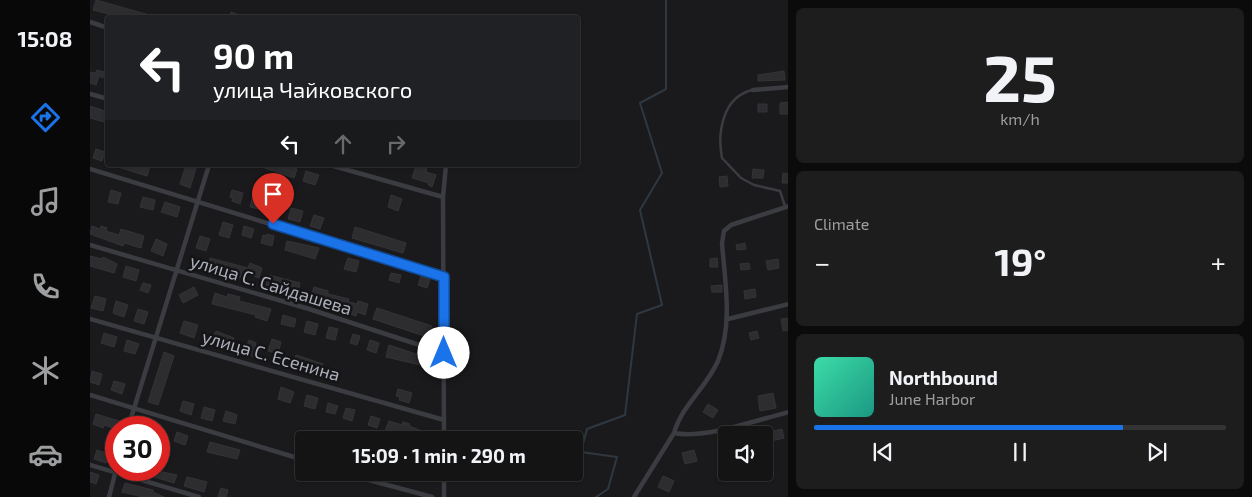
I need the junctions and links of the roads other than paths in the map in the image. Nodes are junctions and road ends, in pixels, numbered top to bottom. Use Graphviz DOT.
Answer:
graph roads {
  1 [pos="90,22"];
  2 [pos="105,27"];
  3 [pos="788,87"];
  4 [pos="753,90"];
  5 [pos="90,94"];
  6 [pos="105,99"];
  7 [pos="208,167"];
  8 [pos="337,167"];
  9 [pos="446,167"];
  10 [pos="90,168"];
  11 [pos="443,197"];
  12 [pos="197,201"];
  13 [pos="787,206"];
  14 [pos="90,245"];
  15 [pos="176,270"];
  16 [pos="444,277"];
  17 [pos="788,304"];
  18 [pos="90,319"];
  19 [pos="728,319"];
  20 [pos="156,338"];
  21 [pos="444,353"];
  22 [pos="90,395"];
  23 [pos="133,409"];
  24 [pos="788,412"];
  25 [pos="131,416"];
  26 [pos="444,420"];
  27 [pos="444,431"];
  28 [pos="674,433"];
  29 [pos="295,457"];
  30 [pos="90,465"];
  31 [pos="105,468"];
  32 [pos="113,481"];
  33 [pos="148,481"];
  34 [pos="372,481"];
  35 [pos="444,481"];
  36 [pos="109,497"];
  37 [pos="199,497"];
  38 [pos="432,497"];
  39 [pos="444,497"];
  40 [pos="634,497"];
  1 -- 2 [label="street"];
  3 -- 4 [label="street"];
  4 -- 13 [label="lane"];
  5 -- 6 [label="street"];
  7 -- 12 [label="street"];
  8 -- 11 [label="street"];
  9 -- 11 [label="street"];
  10 -- 12 [label="street"];
  11 -- 16 [label="street"];
  12 -- 15 [label="street"];
  12 -- 16 [label="street"];
  13 -- 19 [label="street"];
  14 -- 15 [label="street, улица С. Сайдашева"];
  15 -- 20 [label="street"];
  15 -- 21 [label="street, улица С. Сайдашева"];
  16 -- 21 [label="street"];
  17 -- 19 [label="street"];
  18 -- 20 [label="street, улица С. Есенина"];
  19 -- 28 [label="street"];
  20 -- 23 [label="street"];
  20 -- 26 [label="street, улица С. Есенина"];
  21 -- 26 [label="street"];
  22 -- 23 [label="street"];
  23 -- 25 [label="street"];
  23 -- 29 [label="street"];
  24 -- 28 [label="street"];
  26 -- 27 [label="street"];
  28 -- 40 [label="street"];
  30 -- 31 [label="street"];
  32 -- 36 [label="street"];
  33 -- 37 [label="street"];
  34 -- 38 [label="street"];
  35 -- 39 [label="street"];
}
